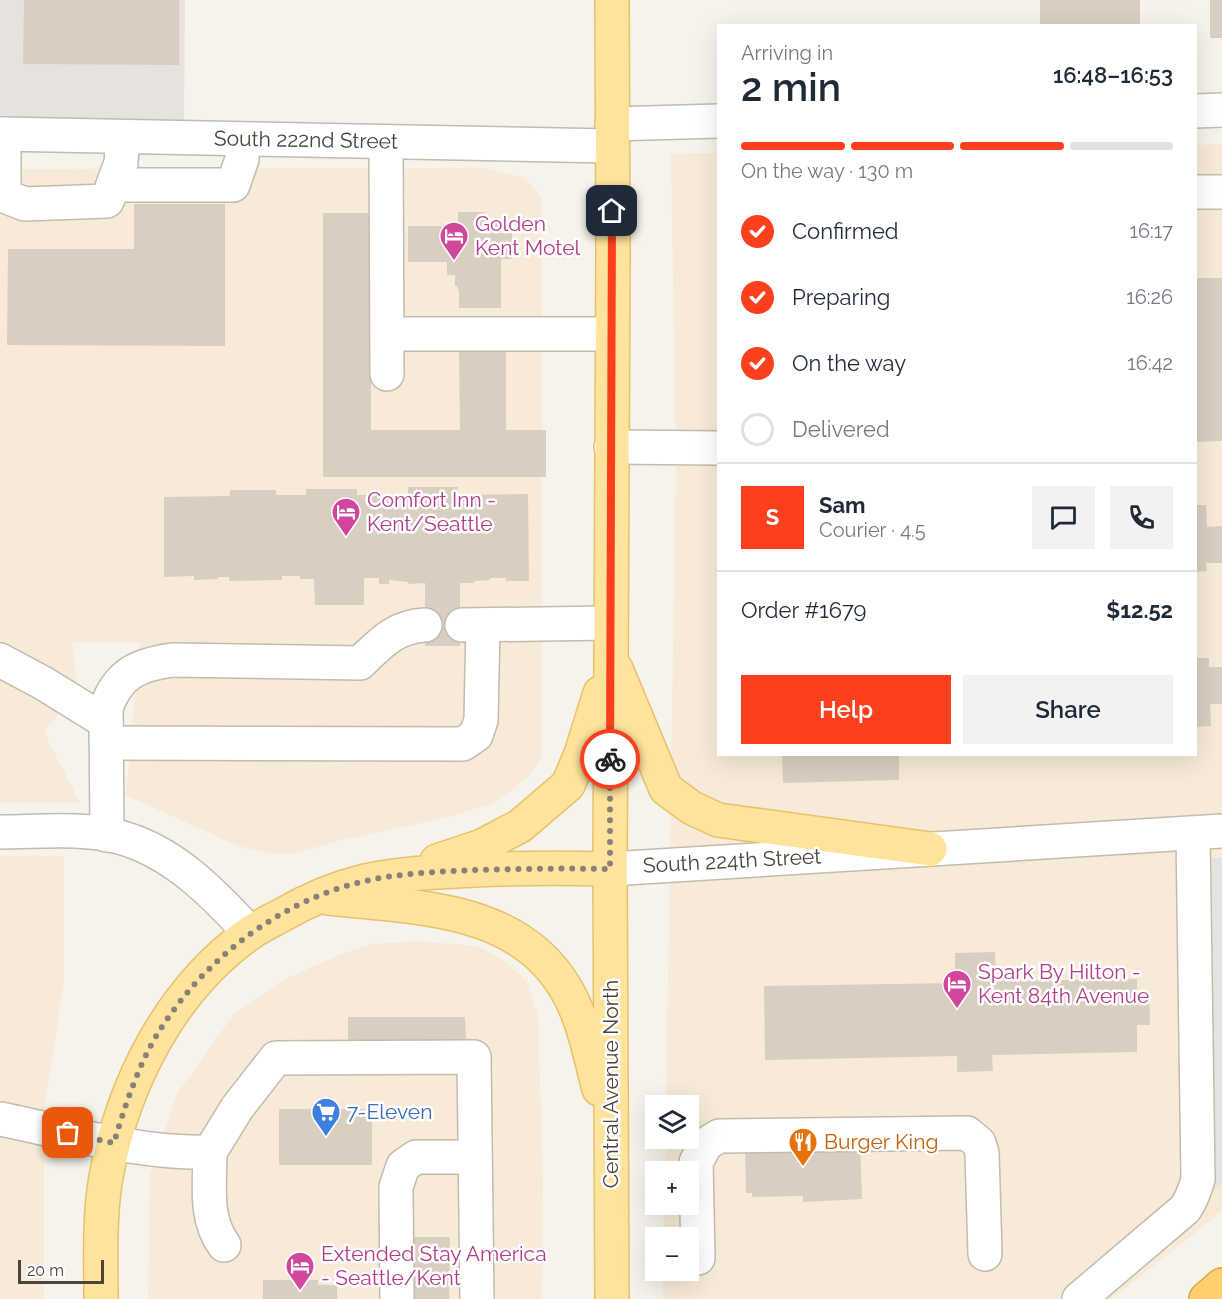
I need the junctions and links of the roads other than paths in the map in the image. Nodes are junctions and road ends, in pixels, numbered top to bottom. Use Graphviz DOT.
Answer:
graph roads {
  1 [pos="612,0"];
  2 [pos="1222,110"];
  3 [pos="1197,111"];
  4 [pos="717,122"];
  5 [pos="2,134"];
  6 [pos="612,135"];
  7 [pos="123,137"];
  8 [pos="242,139"];
  9 [pos="386,142"];
  10 [pos="113,184"];
  11 [pos="1197,192"];
  12 [pos="1222,192"];
  13 [pos="2,196"];
  14 [pos="387,334"];
  15 [pos="612,334"];
  16 [pos="387,374"];
  17 [pos="611,447"];
  18 [pos="717,448"];
  19 [pos="610,623"];
  20 [pos="425,626"];
  21 [pos="610,657"];
  22 [pos="0,660"];
  23 [pos="106,732"];
  24 [pos="0,832"];
  25 [pos="1208,832"];
  26 [pos="108,836"];
  27 [pos="930,849"];
  28 [pos="610,869"];
  29 [pos="387,877"];
  30 [pos="316,897"];
  31 [pos="250,933"];
  32 [pos="1208,934"];
  33 [pos="0,1119"];
  34 [pos="611,1134"];
  35 [pos="114,1143"];
  36 [pos="210,1152"];
  37 [pos="475,1157"];
  38 [pos="697,1227"];
  39 [pos="224,1245"];
  40 [pos="985,1254"];
  41 [pos="1222,1285"];
  42 [pos="101,1299"];
  43 [pos="398,1299"];
  44 [pos="477,1299"];
  45 [pos="612,1299"];
  46 [pos="1079,1299"];
  47 [pos="1206,1299"];
  1 -- 6 [label="main road, Central Avenue North"];
  2 -- 3 [label="street"];
  4 -- 6 [label="street, South 222nd Street"];
  5 -- 7 [label="street, South 222nd Street"];
  5 -- 13 [label="street"];
  6 -- 9 [label="street, South 222nd Street"];
  6 -- 15 [label="main road, Central Avenue North"];
  7 -- 8 [label="street, South 222nd Street"];
  7 -- 10 [label="street"];
  8 -- 9 [label="street, South 222nd Street"];
  8 -- 10 [label="street"];
  9 -- 14 [label="street"];
  10 -- 13 [label="street"];
  11 -- 12 [label="street"];
  14 -- 15 [label="street"];
  14 -- 16 [label="street"];
  15 -- 17 [label="main road, Central Avenue North"];
  17 -- 18 [label="street"];
  17 -- 19 [label="main road, Central Avenue North"];
  19 -- 21 [label="main road, Central Avenue North"];
  19 -- 23 [label="street"];
  20 -- 23 [label="street"];
  21 -- 27 [label="main road"];
  21 -- 28 [label="main road, Central Avenue North"];
  21 -- 29 [label="main road"];
  22 -- 23 [label="street"];
  23 -- 26 [label="street"];
  24 -- 26 [label="street"];
  25 -- 27 [label="street, South 224th Street"];
  25 -- 32 [label="street"];
  26 -- 31 [label="street"];
  27 -- 28 [label="street, South 224th Street"];
  28 -- 29 [label="main road, South 224th Street"];
  28 -- 34 [label="main road, Central Avenue North"];
  29 -- 30 [label="main road, South 224th Street"];
  30 -- 31 [label="main road, South 224th Street"];
  30 -- 34 [label="main road"];
  31 -- 35 [label="main road, South 224th Street"];
  32 -- 46 [label="street"];
  33 -- 35 [label="street"];
  34 -- 45 [label="main road, Central Avenue North"];
  35 -- 36 [label="street"];
  35 -- 42 [label="main road, South 224th Street"];
  36 -- 37 [label="street"];
  36 -- 39 [label="street"];
  37 -- 43 [label="street"];
  37 -- 44 [label="street"];
  38 -- 40 [label="street"];
  41 -- 47 [label="highway"];
}
